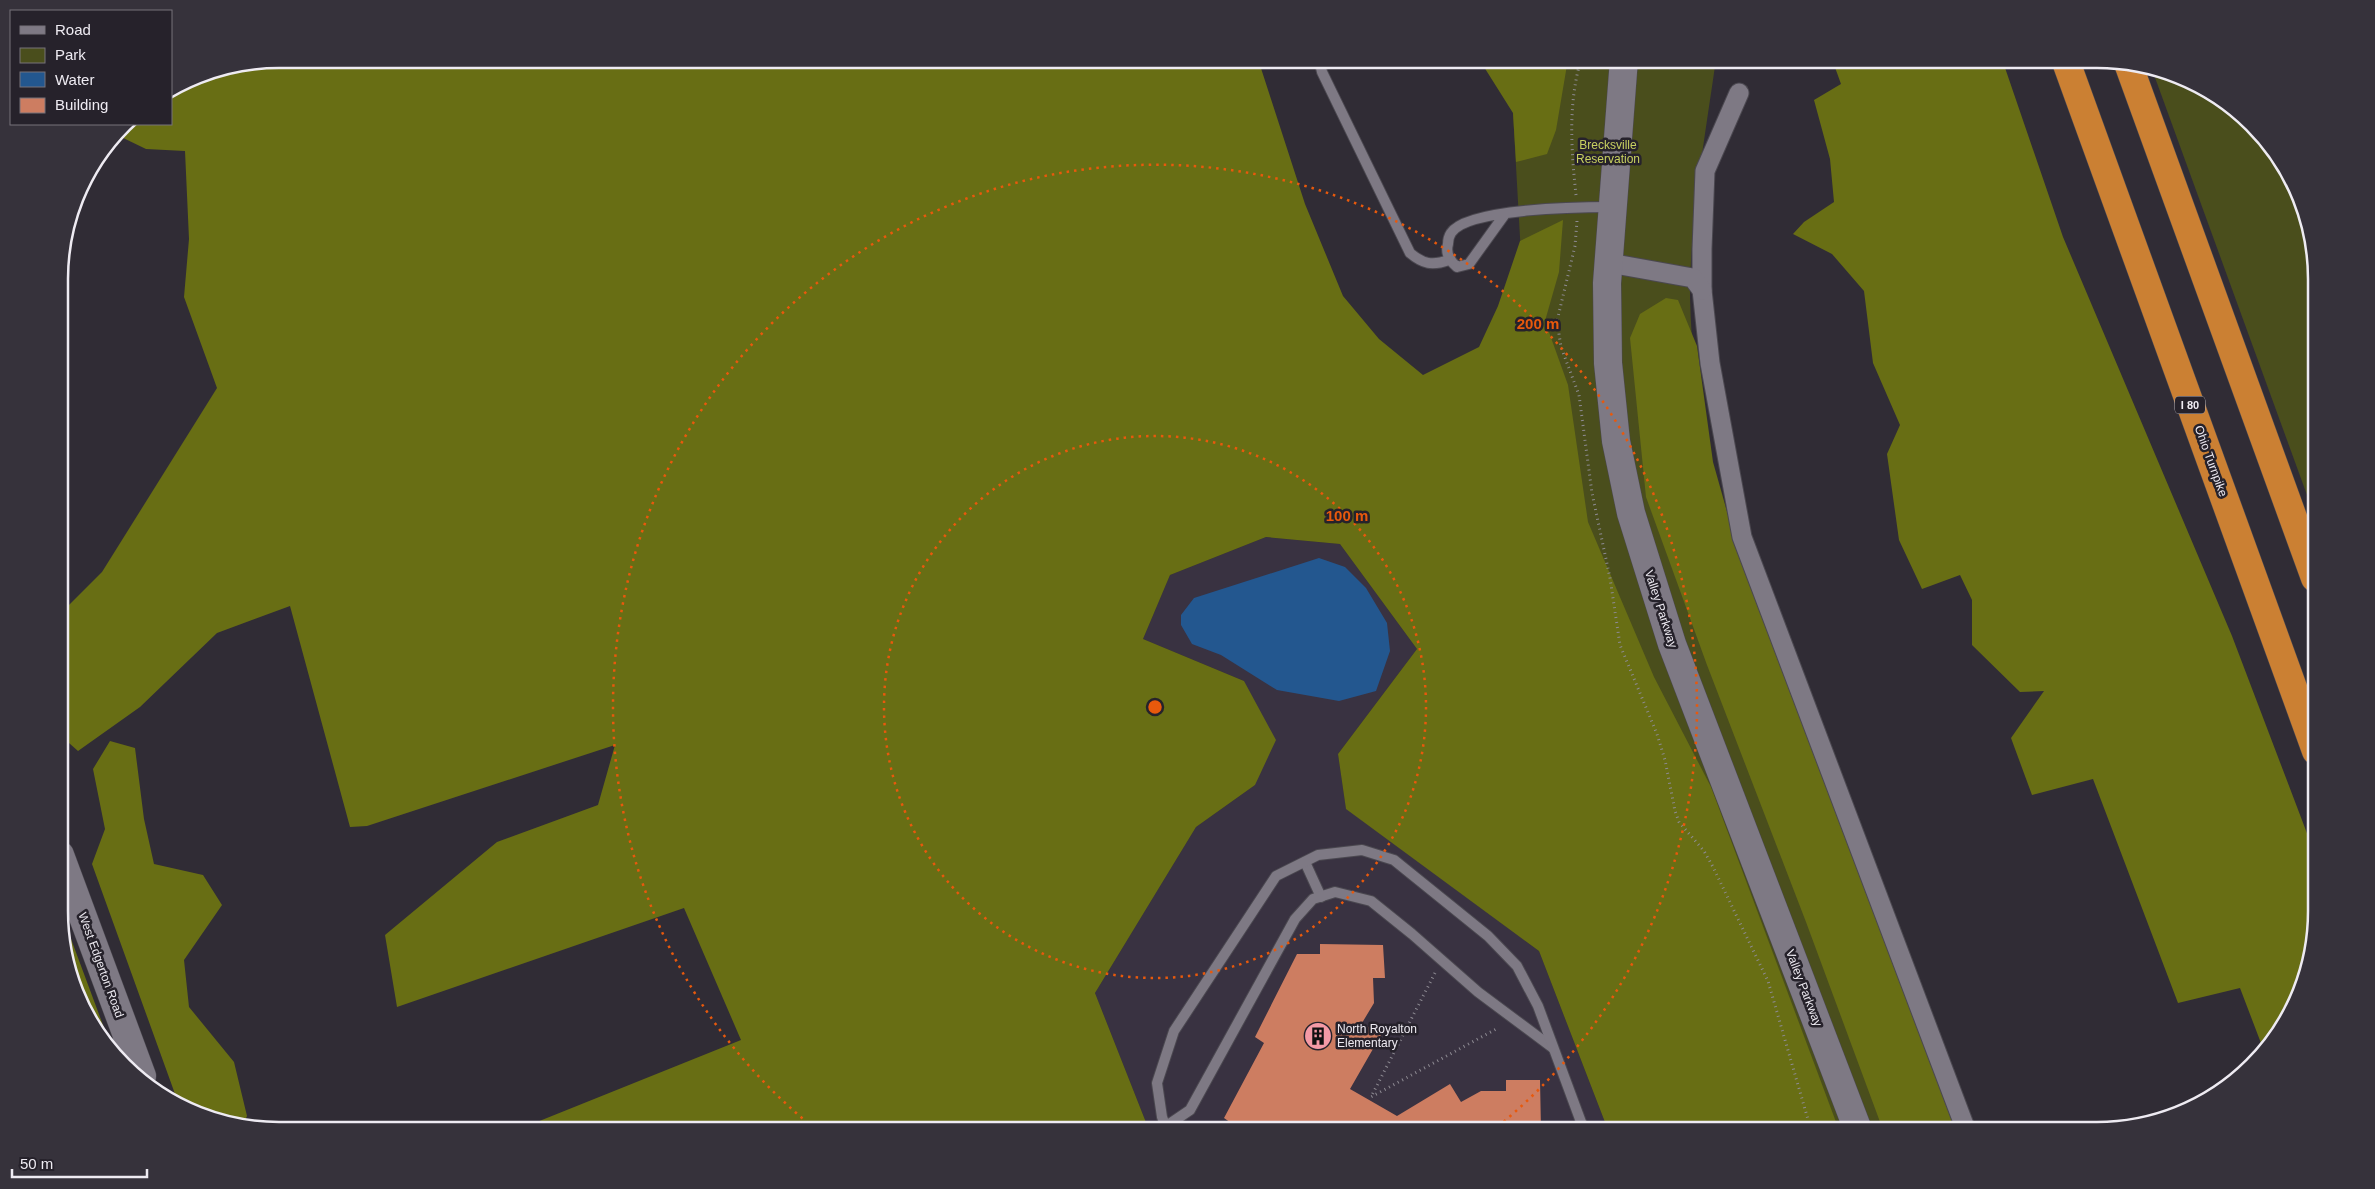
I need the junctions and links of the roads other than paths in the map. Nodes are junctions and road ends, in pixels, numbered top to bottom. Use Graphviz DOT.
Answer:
graph roads {
  1 [pos="1321,68"];
  2 [pos="1623,68"];
  3 [pos="2067,68"];
  4 [pos="2131,70"];
  5 [pos="1739,93"];
  6 [pos="1613,207"];
  7 [pos="1505,214"];
  8 [pos="1449,260"];
  9 [pos="1609,263"];
  10 [pos="1702,290"];
  11 [pos="2308,559"];
  12 [pos="2308,729"];
  13 [pos="1305,862"];
  14 [pos="68,881"];
  15 [pos="1321,897"];
  16 [pos="117,1042"];
  17 [pos="1553,1048"];
  18 [pos="133,1063"];
  19 [pos="1165,1122"];
  20 [pos="1174,1122"];
  21 [pos="1581,1122"];
  22 [pos="1855,1122"];
  23 [pos="1963,1122"];
  1 -- 8 [label="lane"];
  2 -- 6 [label="street, Valley Parkway"];
  3 -- 12 [label="highway, Ohio Turnpike / I 80"];
  4 -- 11 [label="highway"];
  5 -- 10 [label="street"];
  6 -- 7 [label="lane"];
  6 -- 9 [label="street, Valley Parkway"];
  7 -- 8 [label="lane"];
  7 -- 8 [label="lane"];
  9 -- 10 [label="street"];
  9 -- 22 [label="street, Valley Parkway"];
  10 -- 23 [label="street"];
  13 -- 15 [label="lane"];
  13 -- 17 [label="lane"];
  13 -- 19 [label="lane"];
  14 -- 16 [label="street, West Edgerton Road"];
  15 -- 17 [label="lane"];
  15 -- 20 [label="lane"];
  16 -- 18 [label="street, West Edgerton Road"];
  17 -- 21 [label="lane"];
}
